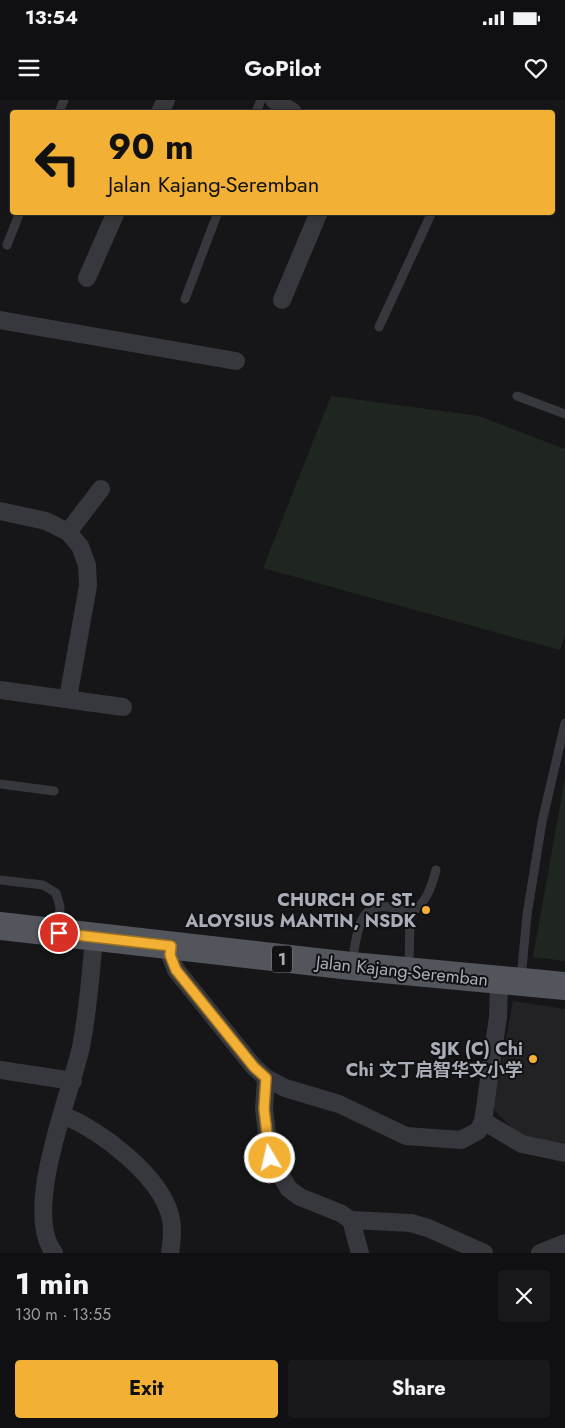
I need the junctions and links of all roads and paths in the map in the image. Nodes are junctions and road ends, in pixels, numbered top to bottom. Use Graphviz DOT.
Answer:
graph roads {
  1 [pos="274,100"];
  2 [pos="290,110"];
  3 [pos="19,215"];
  4 [pos="115,215"];
  5 [pos="217,215"];
  6 [pos="318,215"];
  7 [pos="431,215"];
  8 [pos="7,245"];
  9 [pos="88,278"];
  10 [pos="185,299"];
  11 [pos="282,300"];
  12 [pos="0,320"];
  13 [pos="379,327"];
  14 [pos="236,361"];
  15 [pos="517,396"];
  16 [pos="565,414"];
  17 [pos="101,490"];
  18 [pos="0,511"];
  19 [pos="68,532"];
  20 [pos="0,690"];
  21 [pos="68,698"];
  22 [pos="123,707"];
  23 [pos="565,723"];
  24 [pos="0,784"];
  25 [pos="54,791"];
  26 [pos="436,870"];
  27 [pos="0,880"];
  28 [pos="410,914"];
  29 [pos="0,926"];
  30 [pos="59,933"];
  31 [pos="94,937"];
  32 [pos="171,946"];
  33 [pos="351,966"];
  34 [pos="409,971"];
  35 [pos="510,981"];
  36 [pos="565,986"];
  37 [pos="0,1070"];
  38 [pos="266,1078"];
  39 [pos="73,1080"];
  40 [pos="63,1115"];
  41 [pos="483,1122"];
  42 [pos="565,1153"];
  43 [pos="351,1220"];
  44 [pos="565,1243"];
  45 [pos="47,1251"];
  46 [pos="170,1253"];
  47 [pos="360,1253"];
  48 [pos="484,1253"];
  49 [pos="540,1253"];
  1 -- 2 [label="street"];
  3 -- 8 [label="lane"];
  4 -- 9 [label="street"];
  5 -- 10 [label="lane"];
  6 -- 11 [label="street"];
  7 -- 13 [label="lane"];
  12 -- 14 [label="street"];
  15 -- 16 [label="lane"];
  17 -- 19 [label="street"];
  18 -- 19 [label="street"];
  19 -- 21 [label="street"];
  20 -- 21 [label="street"];
  21 -- 22 [label="street"];
  23 -- 35 [label="lane"];
  24 -- 25 [label="lane"];
  26 -- 28 [label="lane"];
  27 -- 30 [label="lane"];
  28 -- 33 [label="lane"];
  28 -- 34 [label="lane"];
  29 -- 30 [label="main road, Jalan Kajang-Seremban / 1"];
  30 -- 31 [label="main road, Jalan Kajang-Seremban / 1"];
  31 -- 32 [label="main road, Jalan Kajang-Seremban / 1"];
  31 -- 39 [label="street"];
  32 -- 33 [label="main road, Jalan Kajang-Seremban / 1"];
  32 -- 38 [label="street"];
  33 -- 34 [label="main road, Jalan Kajang-Seremban / 1"];
  34 -- 35 [label="main road, Jalan Kajang-Seremban / 1"];
  35 -- 36 [label="main road, Jalan Kajang-Seremban / 1"];
  35 -- 41 [label="street"];
  37 -- 39 [label="street"];
  38 -- 41 [label="street"];
  38 -- 43 [label="street"];
  39 -- 40 [label="street"];
  40 -- 45 [label="street"];
  40 -- 46 [label="street"];
  41 -- 42 [label="street"];
  43 -- 47 [label="street"];
  43 -- 48 [label="street"];
  44 -- 49 [label="street"];
}
